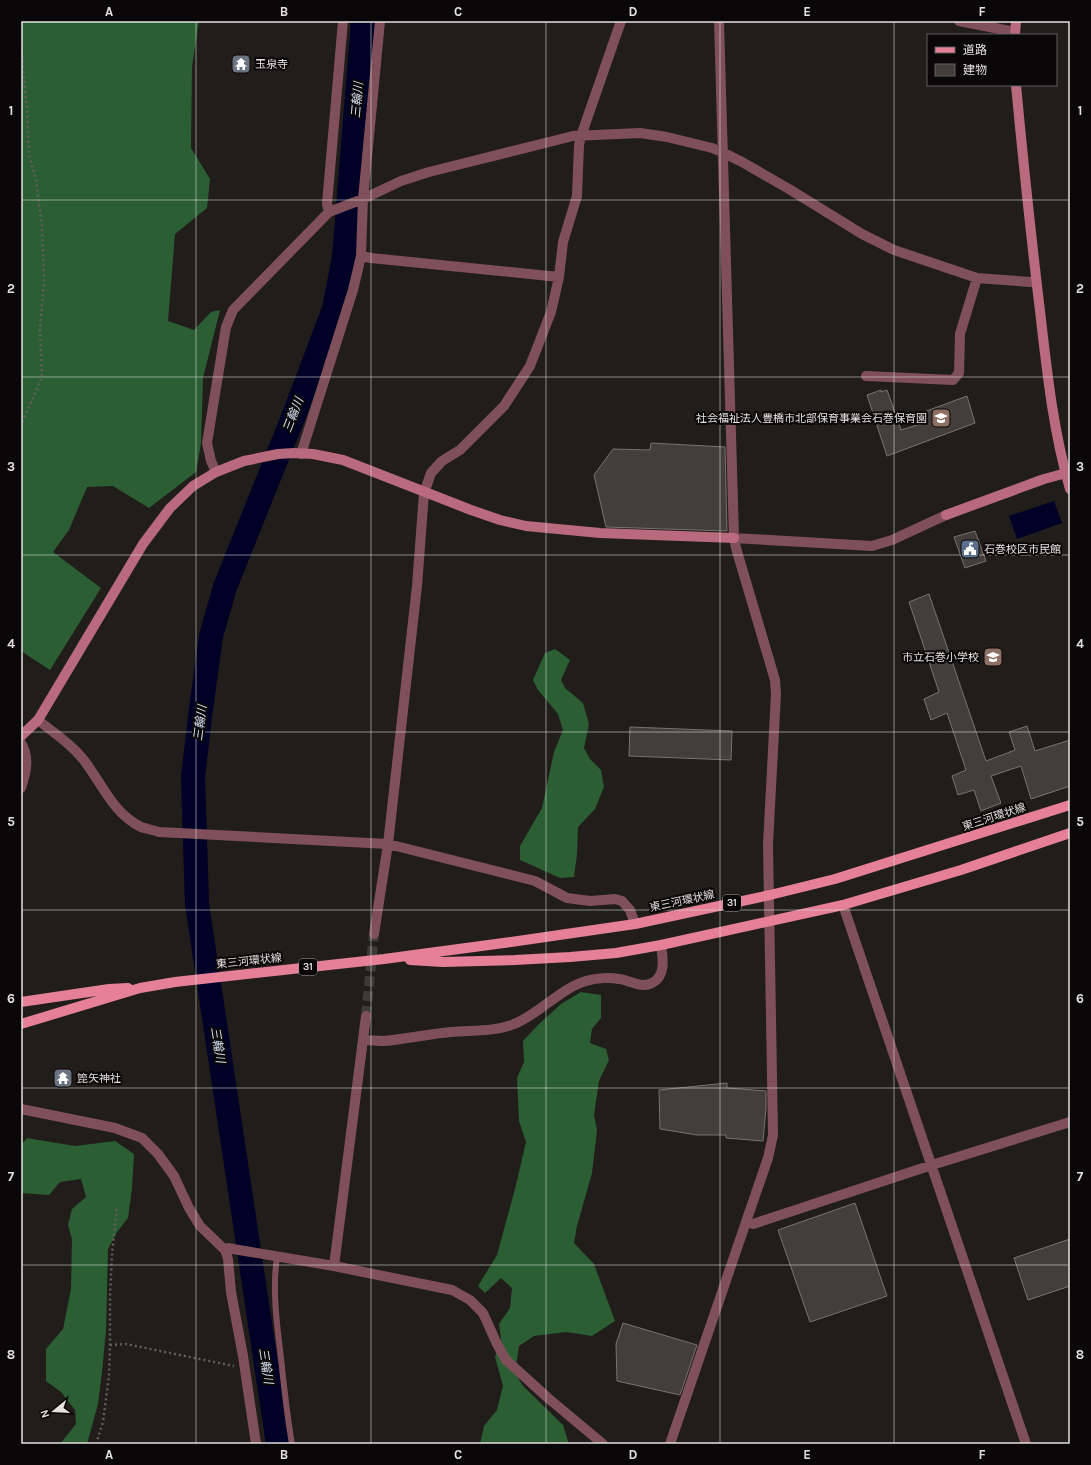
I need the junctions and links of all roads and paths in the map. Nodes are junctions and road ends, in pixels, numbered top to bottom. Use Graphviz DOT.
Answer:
graph roads {
  1 [pos="343,21"];
  2 [pos="380,21"];
  3 [pos="621,21"];
  4 [pos="720,21"];
  5 [pos="959,21"];
  6 [pos="1016,21"];
  7 [pos="1015,33"];
  8 [pos="21,46"];
  9 [pos="1016,86"];
  10 [pos="581,136"];
  11 [pos="724,153"];
  12 [pos="362,199"];
  13 [pos="332,211"];
  14 [pos="361,256"];
  15 [pos="559,277"];
  16 [pos="978,278"];
  17 [pos="1036,281"];
  18 [pos="866,376"];
  19 [pos="21,425"];
  20 [pos="298,454"];
  21 [pos="216,472"];
  22 [pos="1068,472"];
  23 [pos="1070,489"];
  24 [pos="424,493"];
  25 [pos="734,538"];
  26 [pos="38,720"];
  27 [pos="21,736"];
  28 [pos="21,743"];
  29 [pos="21,788"];
  30 [pos="1070,805"];
  31 [pos="1070,833"];
  32 [pos="388,844"];
  33 [pos="770,895"];
  34 [pos="843,905"];
  35 [pos="770,922"];
  36 [pos="635,924"];
  37 [pos="374,934"];
  38 [pos="661,946"];
  39 [pos="384,959"];
  40 [pos="140,988"];
  41 [pos="21,1002"];
  42 [pos="366,1016"];
  43 [pos="21,1024"];
  44 [pos="363,1040"];
  45 [pos="21,1109"];
  46 [pos="1070,1122"];
  47 [pos="932,1165"];
  48 [pos="117,1207"];
  49 [pos="746,1222"];
  50 [pos="229,1249"];
  51 [pos="272,1256"];
  52 [pos="334,1266"];
  53 [pos="110,1345"];
  54 [pos="243,1356"];
  55 [pos="96,1444"];
  56 [pos="256,1444"];
  57 [pos="292,1444"];
  58 [pos="603,1444"];
  59 [pos="670,1444"];
  60 [pos="1026,1444"];
  1 -- 13 [label="street"];
  2 -- 12 [label="street"];
  3 -- 10 [label="street"];
  4 -- 11 [label="street"];
  5 -- 7 [label="street"];
  6 -- 7 [label="street"];
  8 -- 19 [label="path"];
  9 -- 17 [label="street"];
  10 -- 11 [label="street"];
  10 -- 12 [label="street"];
  10 -- 15 [label="street"];
  11 -- 16 [label="street"];
  11 -- 25 [label="street"];
  12 -- 13 [label="street"];
  12 -- 14 [label="street"];
  13 -- 21 [label="street"];
  14 -- 15 [label="street"];
  14 -- 20 [label="street"];
  15 -- 24 [label="street"];
  16 -- 17 [label="street"];
  16 -- 18 [label="street"];
  17 -- 22 [label="street"];
  20 -- 21 [label="street"];
  20 -- 24 [label="street"];
  21 -- 26 [label="street"];
  22 -- 23 [label="street"];
  22 -- 25 [label="street"];
  24 -- 25 [label="street"];
  24 -- 32 [label="street"];
  25 -- 33 [label="street"];
  26 -- 27 [label="street"];
  26 -- 32 [label="street"];
  28 -- 29 [label="street"];
  30 -- 33 [label="main road, 東三河環状線 / 31"];
  31 -- 34 [label="main road, 東三河環状線 / 31"];
  32 -- 36 [label="street"];
  32 -- 37 [label="street"];
  33 -- 35 [label="street"];
  33 -- 36 [label="main road, 東三河環状線 / 31"];
  34 -- 35 [label="main road, 東三河環状線 / 31"];
  34 -- 47 [label="street"];
  35 -- 38 [label="main road, 東三河環状線 / 31"];
  35 -- 49 [label="street"];
  36 -- 39 [label="main road, 東三河環状線 / 31"];
  38 -- 39 [label="main road, 東三河環状線 / 31"];
  38 -- 44 [label="street"];
  39 -- 40 [label="main road, 東三河環状線 / 31"];
  40 -- 41 [label="main road, 東三河環状線 / 31"];
  40 -- 43 [label="main road, 東三河環状線 / 31"];
  42 -- 44 [label="street"];
  44 -- 52 [label="street"];
  45 -- 50 [label="street"];
  46 -- 47 [label="street"];
  47 -- 49 [label="street"];
  47 -- 60 [label="street"];
  48 -- 53 [label="path"];
  49 -- 59 [label="street"];
  50 -- 51 [label="street"];
  50 -- 54 [label="street"];
  51 -- 52 [label="street"];
  51 -- 57 [label="lane"];
  52 -- 58 [label="street"];
  53 -- 54 [label="path"];
  53 -- 55 [label="path"];
  54 -- 56 [label="street"];
}
